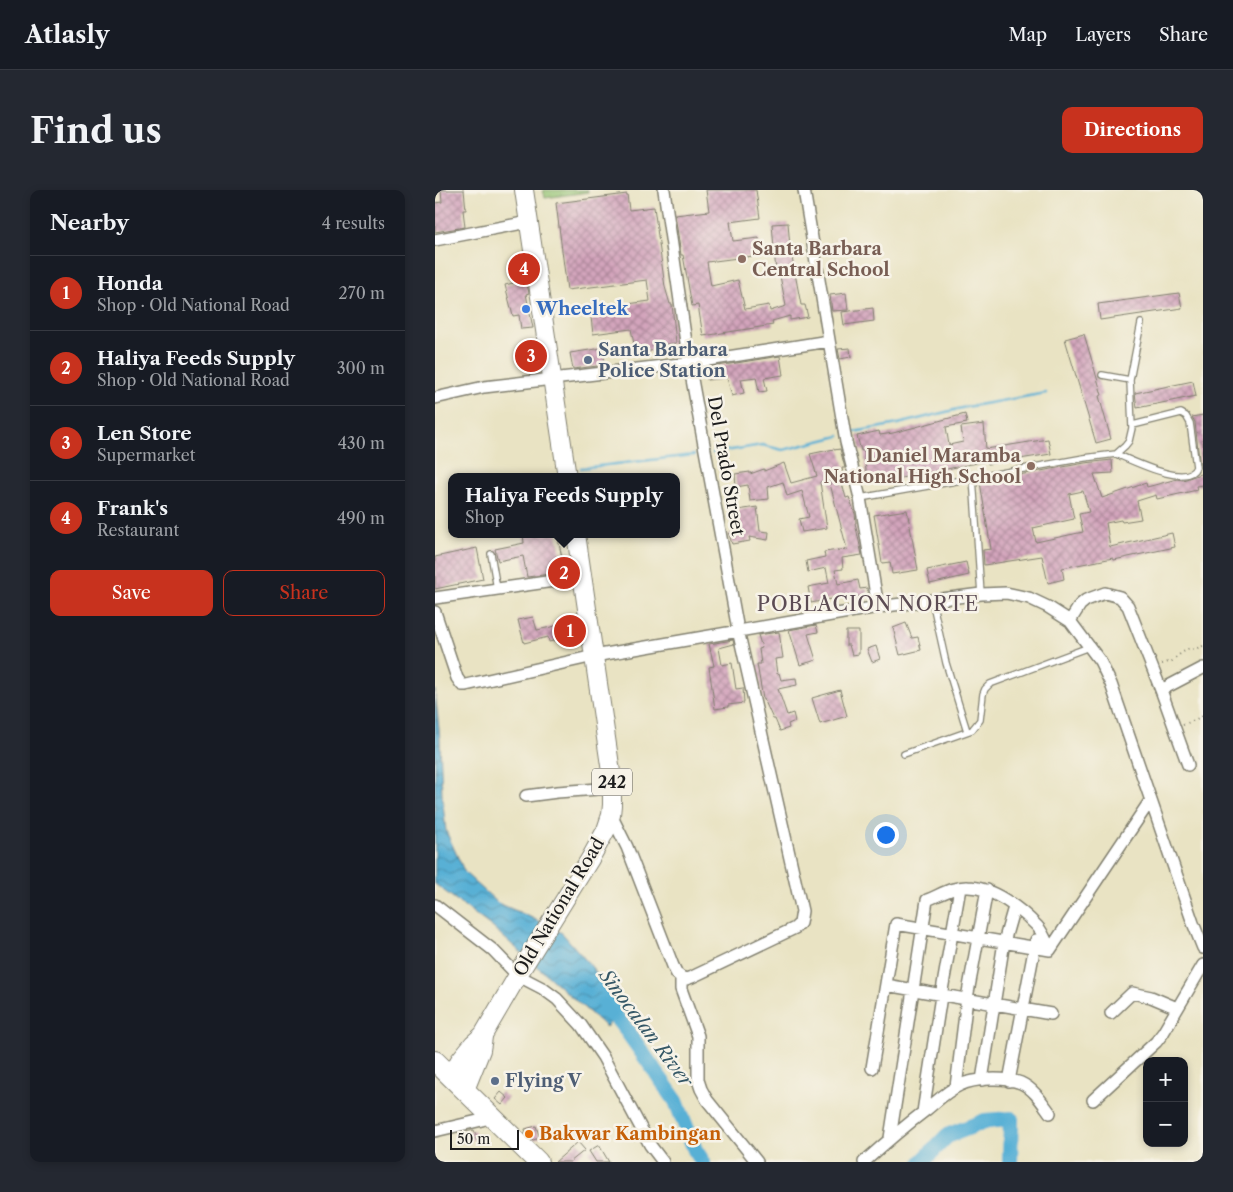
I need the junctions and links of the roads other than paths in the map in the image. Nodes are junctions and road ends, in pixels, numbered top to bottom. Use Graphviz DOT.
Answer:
graph roads {
  1 [pos="524,190"];
  2 [pos="664,190"];
  3 [pos="804,190"];
  4 [pos="529,222"];
  5 [pos="435,240"];
  6 [pos="1141,323"];
  7 [pos="829,341"];
  8 [pos="689,362"];
  9 [pos="1102,375"];
  10 [pos="553,378"];
  11 [pos="1130,380"];
  12 [pos="435,398"];
  13 [pos="1133,425"];
  14 [pos="1116,454"];
  15 [pos="566,473"];
  16 [pos="973,478"];
  17 [pos="860,498"];
  18 [pos="577,538"];
  19 [pos="491,554"];
  20 [pos="582,576"];
  21 [pos="497,589"];
  22 [pos="981,594"];
  23 [pos="435,598"];
  24 [pos="932,600"];
  25 [pos="879,607"];
  26 [pos="435,612"];
  27 [pos="1069,622"];
  28 [pos="738,630"];
  29 [pos="1089,647"];
  30 [pos="594,656"];
  31 [pos="1203,668"];
  32 [pos="1161,690"];
  33 [pos="967,731"];
  34 [pos="904,754"];
  35 [pos="1187,766"];
  36 [pos="613,788"];
  37 [pos="526,796"];
  38 [pos="1150,801"];
  39 [pos="611,815"];
  40 [pos="960,888"];
  41 [pos="987,890"];
  42 [pos="435,905"];
  43 [pos="1014,908"];
  44 [pos="1039,927"];
  45 [pos="922,929"];
  46 [pos="951,934"];
  47 [pos="977,938"];
  48 [pos="1004,942"];
  49 [pos="1035,947"];
  50 [pos="1203,948"];
  51 [pos="1051,950"];
  52 [pos="1203,965"];
  53 [pos="519,973"];
  54 [pos="681,978"];
  55 [pos="886,985"];
  56 [pos="913,990"];
  57 [pos="941,996"];
  58 [pos="967,998"];
  59 [pos="995,1004"];
  60 [pos="1177,1008"];
  61 [pos="1023,1009"];
  62 [pos="1111,1013"];
  63 [pos="1051,1014"];
  64 [pos="483,1035"];
  65 [pos="435,1061"];
  66 [pos="872,1068"];
  67 [pos="451,1076"];
  68 [pos="982,1080"];
  69 [pos="1009,1081"];
  70 [pos="956,1088"];
  71 [pos="465,1090"];
  72 [pos="1093,1100"];
  73 [pos="923,1112"];
  74 [pos="1050,1113"];
  75 [pos="490,1114"];
  76 [pos="435,1132"];
  77 [pos="890,1138"];
  78 [pos="538,1162"];
  79 [pos="663,1162"];
  80 [pos="757,1162"];
  81 [pos="864,1162"];
  1 -- 4 [label="main road"];
  2 -- 8 [label="street, Del Prado Street"];
  3 -- 7 [label="street"];
  4 -- 5 [label="street"];
  4 -- 10 [label="main road"];
  6 -- 11 [label="lane"];
  7 -- 8 [label="street"];
  7 -- 17 [label="street"];
  8 -- 10 [label="street"];
  8 -- 28 [label="street, Del Prado Street"];
  9 -- 11 [label="lane"];
  10 -- 12 [label="street"];
  10 -- 15 [label="main road"];
  11 -- 13 [label="lane"];
  13 -- 14 [label="lane"];
  13 -- 14 [label="lane"];
  14 -- 16 [label="lane"];
  16 -- 17 [label="lane"];
  16 -- 22 [label="lane"];
  17 -- 25 [label="street"];
  18 -- 20 [label="main road, Old National Road / 242"];
  19 -- 21 [label="lane"];
  20 -- 21 [label="street"];
  20 -- 30 [label="main road, Old National Road / 242"];
  21 -- 23 [label="street"];
  22 -- 24 [label="street"];
  22 -- 27 [label="street"];
  24 -- 25 [label="street"];
  24 -- 33 [label="lane"];
  25 -- 28 [label="street"];
  26 -- 30 [label="street"];
  27 -- 29 [label="street"];
  27 -- 32 [label="street"];
  28 -- 30 [label="street"];
  28 -- 54 [label="street, Del Prado Street"];
  29 -- 33 [label="lane"];
  29 -- 38 [label="street"];
  30 -- 36 [label="main road, Old National Road / 242"];
  31 -- 32 [label="street"];
  32 -- 35 [label="street"];
  33 -- 34 [label="lane"];
  36 -- 37 [label="street"];
  36 -- 39 [label="main road, Old National Road / 242"];
  38 -- 50 [label="street"];
  38 -- 51 [label="street"];
  39 -- 53 [label="main road, Old National Road / 242"];
  39 -- 54 [label="street"];
  40 -- 41 [label="street"];
  40 -- 45 [label="street"];
  40 -- 46 [label="street"];
  41 -- 43 [label="street"];
  41 -- 47 [label="street"];
  42 -- 53 [label="street"];
  43 -- 44 [label="street"];
  43 -- 48 [label="street"];
  44 -- 49 [label="street"];
  44 -- 51 [label="street"];
  45 -- 46 [label="street"];
  45 -- 55 [label="street"];
  45 -- 56 [label="street"];
  46 -- 47 [label="street"];
  46 -- 57 [label="street"];
  47 -- 48 [label="street"];
  47 -- 58 [label="street"];
  48 -- 49 [label="street"];
  48 -- 59 [label="street"];
  49 -- 51 [label="street"];
  49 -- 61 [label="street"];
  52 -- 60 [label="street"];
  53 -- 64 [label="main road, Old National Road / 242"];
  53 -- 79 [label="street"];
  54 -- 80 [label="street"];
  55 -- 56 [label="street"];
  55 -- 66 [label="street"];
  56 -- 57 [label="street"];
  56 -- 77 [label="street"];
  57 -- 58 [label="street"];
  57 -- 73 [label="street"];
  58 -- 59 [label="street"];
  58 -- 70 [label="street"];
  59 -- 61 [label="street"];
  59 -- 68 [label="street"];
  60 -- 62 [label="street"];
  60 -- 72 [label="street"];
  61 -- 63 [label="street"];
  61 -- 69 [label="street"];
  64 -- 67 [label="main road, Old National Road / 242"];
  64 -- 71 [label="main road, Old National Road / 242"];
  65 -- 67 [label="highway"];
  67 -- 71 [label="highway"];
  68 -- 69 [label="street"];
  68 -- 70 [label="street"];
  69 -- 74 [label="street"];
  70 -- 73 [label="street"];
  71 -- 75 [label="highway"];
  73 -- 77 [label="street"];
  75 -- 76 [label="street"];
  75 -- 78 [label="highway"];
  77 -- 81 [label="street"];
}
